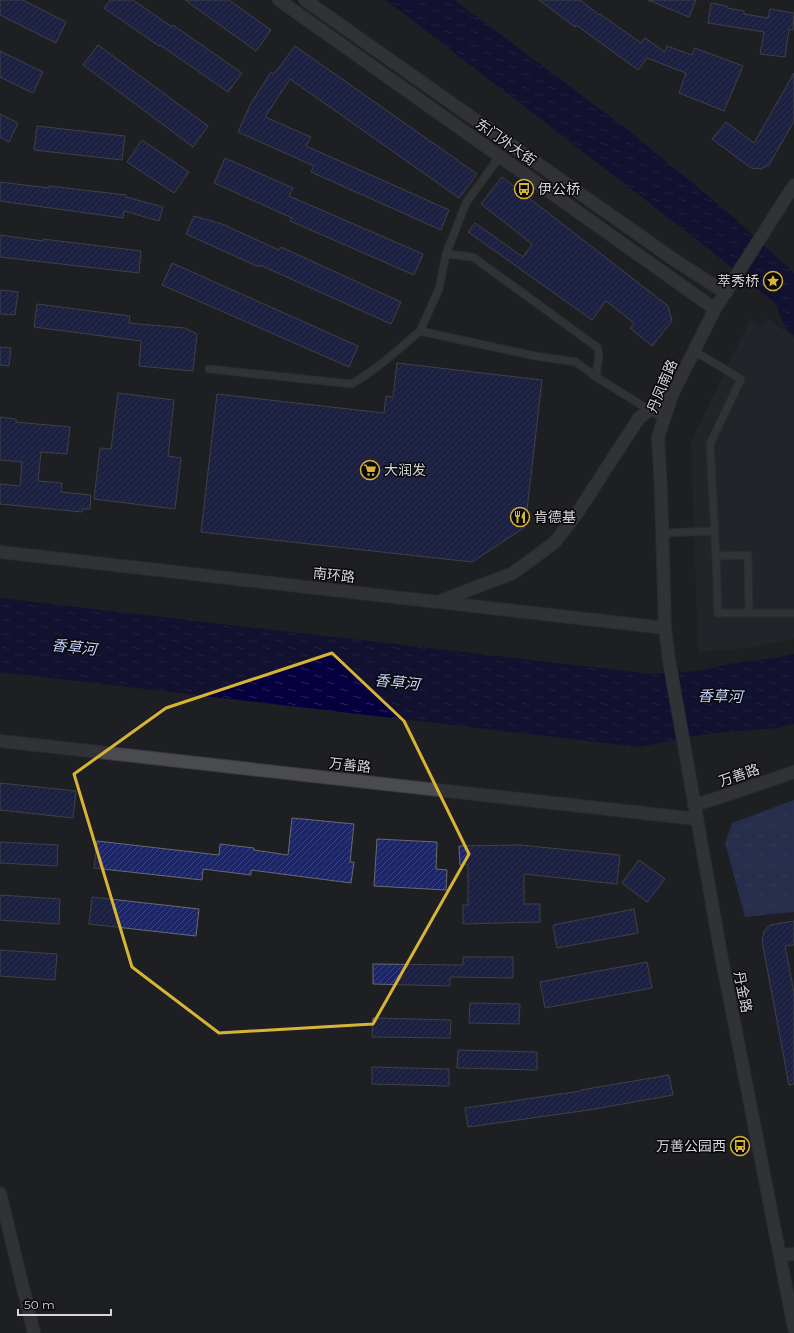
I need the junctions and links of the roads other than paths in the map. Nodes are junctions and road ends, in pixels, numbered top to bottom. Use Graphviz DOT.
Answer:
graph roads {
  1 [pos="279,0"];
  2 [pos="305,0"];
  3 [pos="500,156"];
  4 [pos="794,185"];
  5 [pos="446,254"];
  6 [pos="726,293"];
  7 [pos="715,309"];
  8 [pos="420,330"];
  9 [pos="694,351"];
  10 [pos="209,369"];
  11 [pos="596,377"];
  12 [pos="672,395"];
  13 [pos="650,410"];
  14 [pos="664,419"];
  15 [pos="715,531"];
  16 [pos="662,533"];
  17 [pos="0,552"];
  18 [pos="716,556"];
  19 [pos="438,602"];
  20 [pos="749,613"];
  21 [pos="794,613"];
  22 [pos="665,628"];
  23 [pos="670,660"];
  24 [pos="0,741"];
  25 [pos="794,772"];
  26 [pos="694,805"];
  27 [pos="697,819"];
  28 [pos="0,1193"];
  29 [pos="794,1254"];
  30 [pos="780,1255"];
  31 [pos="794,1328"];
  32 [pos="34,1333"];
  1 -- 3 [label="main road, 东门外大街"];
  2 -- 6 [label="main road, 东门外大街"];
  3 -- 5 [label="lane"];
  3 -- 7 [label="main road, 东门外大街"];
  4 -- 6 [label="main road, 丹凤南路"];
  5 -- 8 [label="lane"];
  5 -- 11 [label="lane"];
  6 -- 7 [label="main road, 丹凤南路"];
  7 -- 9 [label="main road, 丹凤南路"];
  8 -- 10 [label="lane"];
  8 -- 11 [label="lane"];
  9 -- 12 [label="main road, 丹凤南路"];
  9 -- 15 [label="lane"];
  11 -- 13 [label="lane"];
  12 -- 13 [label="main road"];
  12 -- 14 [label="main road, 丹凤南路"];
  13 -- 14 [label="lane"];
  13 -- 19 [label="main road"];
  14 -- 16 [label="main road, 丹凤南路"];
  15 -- 16 [label="lane"];
  15 -- 18 [label="lane"];
  16 -- 22 [label="main road, 丹凤南路"];
  17 -- 19 [label="main road, 南环路"];
  18 -- 20 [label="lane"];
  18 -- 20 [label="lane"];
  19 -- 22 [label="main road, 南环路"];
  20 -- 21 [label="lane"];
  22 -- 23 [label="main road, 丹凤南路"];
  23 -- 26 [label="main road, 丹金路"];
  24 -- 27 [label="main road, 万善路"];
  25 -- 26 [label="main road, 万善路"];
  26 -- 27 [label="main road, 丹金路"];
  27 -- 30 [label="main road, 丹金路"];
  28 -- 32 [label="main road"];
  29 -- 30 [label="main road"];
  30 -- 31 [label="main road, 丹金路"];
}
